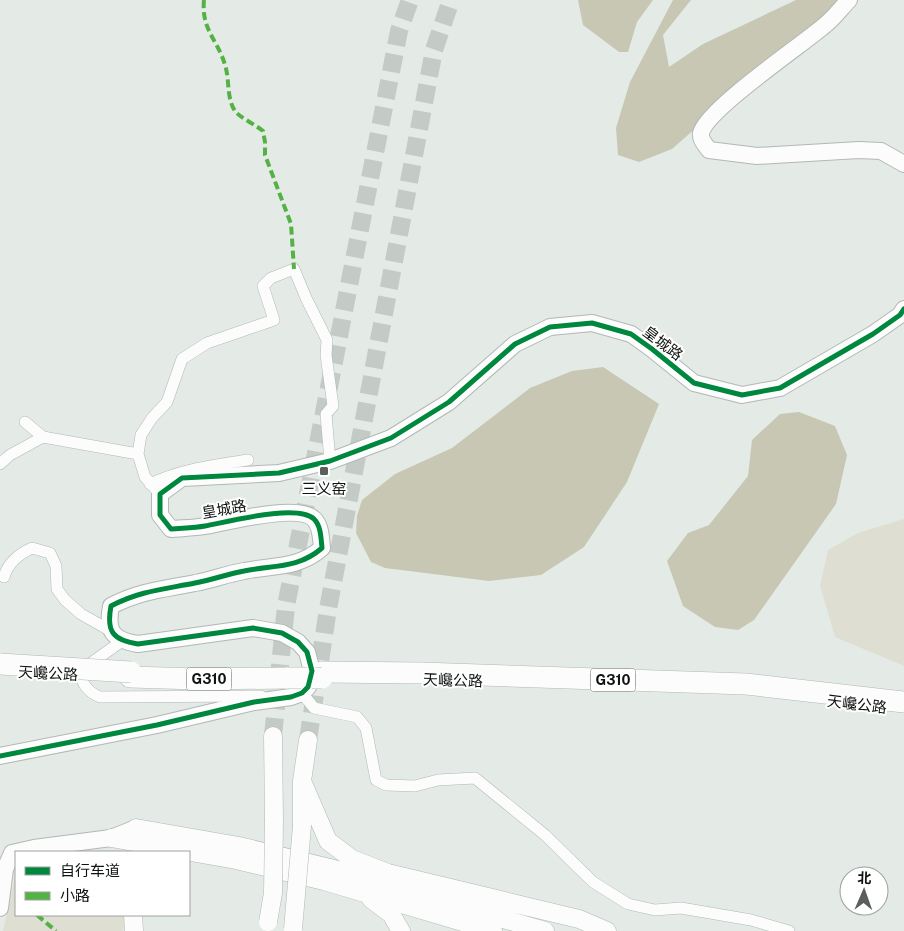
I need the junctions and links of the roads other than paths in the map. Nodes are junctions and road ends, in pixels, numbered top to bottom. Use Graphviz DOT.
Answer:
graph roads {
  1 [pos="849,0"];
  2 [pos="904,164"];
  3 [pos="904,309"];
  4 [pos="25,422"];
  5 [pos="43,437"];
  6 [pos="138,454"];
  7 [pos="248,460"];
  8 [pos="330,461"];
  9 [pos="0,464"];
  10 [pos="155,489"];
  11 [pos="4,577"];
  12 [pos="116,636"];
  13 [pos="0,664"];
  14 [pos="0,670"];
  15 [pos="130,674"];
  16 [pos="321,675"];
  17 [pos="293,681"];
  18 [pos="270,700"];
  19 [pos="904,702"];
  20 [pos="904,710"];
  21 [pos="273,736"];
  22 [pos="308,740"];
  23 [pos="0,756"];
  24 [pos="302,781"];
  25 [pos="136,828"];
  26 [pos="111,838"];
  27 [pos="21,851"];
  28 [pos="15,852"];
  29 [pos="237,853"];
  30 [pos="190,864"];
  31 [pos="360,892"];
  32 [pos="0,908"];
  33 [pos="133,916"];
  34 [pos="267,926"];
  35 [pos="293,930"];
  36 [pos="134,931"];
  37 [pos="402,931"];
  38 [pos="493,931"];
  39 [pos="545,931"];
  40 [pos="606,931"];
  41 [pos="789,931"];
  1 -- 2 [label="street"];
  3 -- 8 [label="street, 皇城路"];
  4 -- 5 [label="street"];
  5 -- 6 [label="street"];
  5 -- 9 [label="street"];
  6 -- 8 [label="street"];
  6 -- 10 [label="street"];
  7 -- 10 [label="street"];
  8 -- 10 [label="street, 皇城路"];
  10 -- 12 [label="street, 皇城路"];
  11 -- 12 [label="street"];
  12 -- 17 [label="street"];
  12 -- 18 [label="street"];
  13 -- 15 [label="highway, 天巉公路 / G310, bridge"];
  14 -- 15 [label="highway, 天巉公路 / G310"];
  15 -- 17 [label="highway, 天巉公路 / G310"];
  16 -- 17 [label="highway, 天巉公路 / G310"];
  16 -- 19 [label="highway, 天巉公路 / G310"];
  16 -- 20 [label="highway, 天巉公路 / G310"];
  17 -- 18 [label="street"];
  17 -- 41 [label="street"];
  18 -- 23 [label="street"];
  21 -- 34 [label="main road, bridge"];
  22 -- 24 [label="main road"];
  24 -- 35 [label="main road, bridge"];
  24 -- 40 [label="main road"];
  25 -- 26 [label="street"];
  25 -- 29 [label="main road"];
  26 -- 27 [label="street"];
  26 -- 29 [label="main road"];
  28 -- 32 [label="street"];
  29 -- 30 [label="main road"];
  29 -- 31 [label="main road"];
  29 -- 39 [label="main road"];
  31 -- 37 [label="main road"];
  31 -- 38 [label="main road"];
  33 -- 36 [label="main road"];
}
